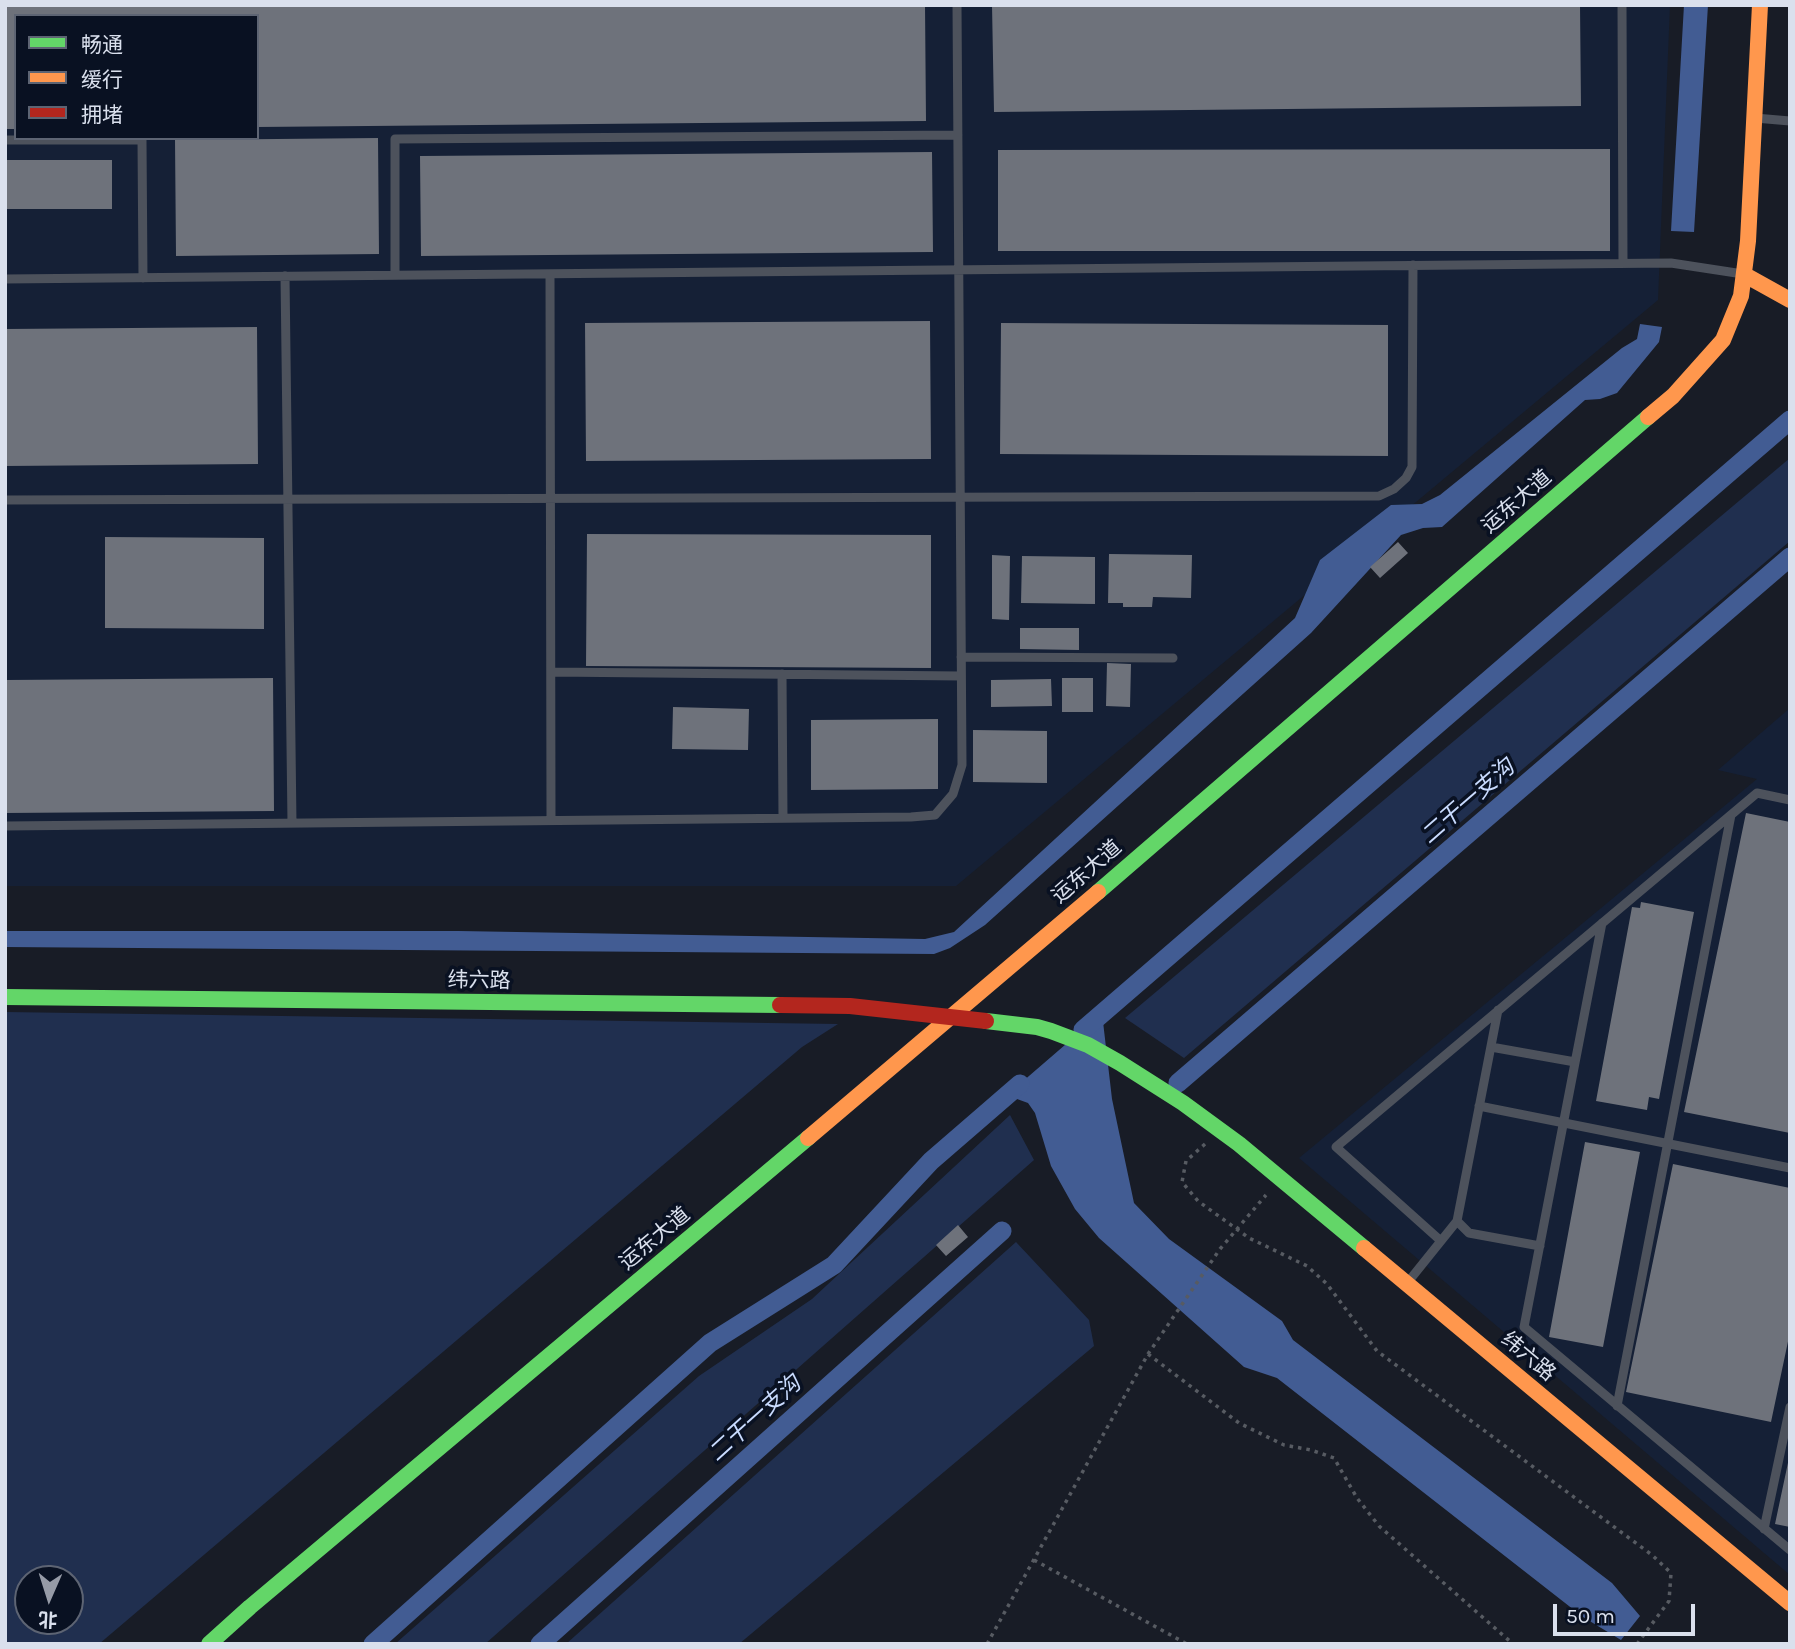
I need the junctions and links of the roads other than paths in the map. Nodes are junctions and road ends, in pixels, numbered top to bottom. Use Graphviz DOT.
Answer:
graph roads {
  1 [pos="957,5"];
  2 [pos="1622,5"];
  3 [pos="1760,5"];
  4 [pos="1754,118"];
  5 [pos="1790,121"];
  6 [pos="958,135"];
  7 [pos="5,140"];
  8 [pos="1623,263"];
  9 [pos="1413,265"];
  10 [pos="959,270"];
  11 [pos="550,274"];
  12 [pos="395,275"];
  13 [pos="1745,275"];
  14 [pos="285,276"];
  15 [pos="143,278"];
  16 [pos="5,279"];
  17 [pos="1790,300"];
  18 [pos="960,496"];
  19 [pos="550,498"];
  20 [pos="288,499"];
  21 [pos="5,500"];
  22 [pos="961,657"];
  23 [pos="1173,658"];
  24 [pos="551,672"];
  25 [pos="782,674"];
  26 [pos="961,676"];
  27 [pos="1790,800"];
  28 [pos="1731,815"];
  29 [pos="783,818"];
  30 [pos="551,820"];
  31 [pos="292,823"];
  32 [pos="5,826"];
  33 [pos="1602,923"];
  34 [pos="5,997"];
  35 [pos="1498,1010"];
  36 [pos="951,1017"];
  37 [pos="1491,1047"];
  38 [pos="1575,1062"];
  39 [pos="1479,1107"];
  40 [pos="1564,1122"];
  41 [pos="1668,1143"];
  42 [pos="1790,1168"];
  43 [pos="1457,1221"];
  44 [pos="1441,1241"];
  45 [pos="1540,1247"];
  46 [pos="1406,1283"];
  47 [pos="1617,1406"];
  48 [pos="1790,1407"];
  49 [pos="1764,1529"];
  50 [pos="1788,1548"];
  51 [pos="1790,1603"];
  52 [pos="209,1644"];
  1 -- 6 [label="lane"];
  2 -- 8 [label="lane"];
  3 -- 4 [label="street, 运东大道"];
  4 -- 5 [label="lane"];
  4 -- 13 [label="street, 运东大道"];
  6 -- 10 [label="lane"];
  6 -- 12 [label="lane"];
  7 -- 15 [label="lane"];
  8 -- 9 [label="lane"];
  8 -- 13 [label="lane"];
  9 -- 10 [label="lane"];
  9 -- 18 [label="lane"];
  10 -- 11 [label="lane"];
  10 -- 18 [label="lane"];
  11 -- 12 [label="lane"];
  11 -- 19 [label="lane"];
  12 -- 14 [label="lane"];
  13 -- 17 [label="street"];
  13 -- 36 [label="street, 运东大道"];
  14 -- 15 [label="lane"];
  14 -- 20 [label="lane"];
  15 -- 16 [label="lane"];
  18 -- 19 [label="lane"];
  18 -- 22 [label="lane"];
  19 -- 20 [label="lane"];
  19 -- 24 [label="lane"];
  20 -- 21 [label="lane"];
  20 -- 31 [label="lane"];
  22 -- 23 [label="lane"];
  22 -- 26 [label="lane"];
  24 -- 25 [label="lane"];
  24 -- 30 [label="lane"];
  25 -- 26 [label="lane"];
  25 -- 29 [label="lane"];
  26 -- 29 [label="lane"];
  27 -- 28 [label="lane"];
  28 -- 33 [label="lane"];
  28 -- 41 [label="lane"];
  29 -- 30 [label="lane"];
  30 -- 31 [label="lane"];
  31 -- 32 [label="lane"];
  33 -- 35 [label="lane"];
  33 -- 38 [label="lane"];
  34 -- 36 [label="street, 纬六路"];
  35 -- 37 [label="lane"];
  35 -- 44 [label="lane"];
  36 -- 46 [label="street, 纬六路"];
  36 -- 52 [label="street, 运东大道"];
  37 -- 38 [label="lane"];
  37 -- 39 [label="lane"];
  38 -- 40 [label="lane"];
  39 -- 40 [label="lane"];
  39 -- 43 [label="lane"];
  40 -- 41 [label="lane"];
  40 -- 45 [label="lane"];
  41 -- 42 [label="lane"];
  41 -- 47 [label="lane"];
  43 -- 44 [label="lane"];
  43 -- 45 [label="lane"];
  44 -- 46 [label="lane"];
  45 -- 47 [label="lane"];
  46 -- 51 [label="street, 纬六路"];
  47 -- 49 [label="lane"];
  48 -- 49 [label="lane"];
  49 -- 50 [label="lane"];
}
